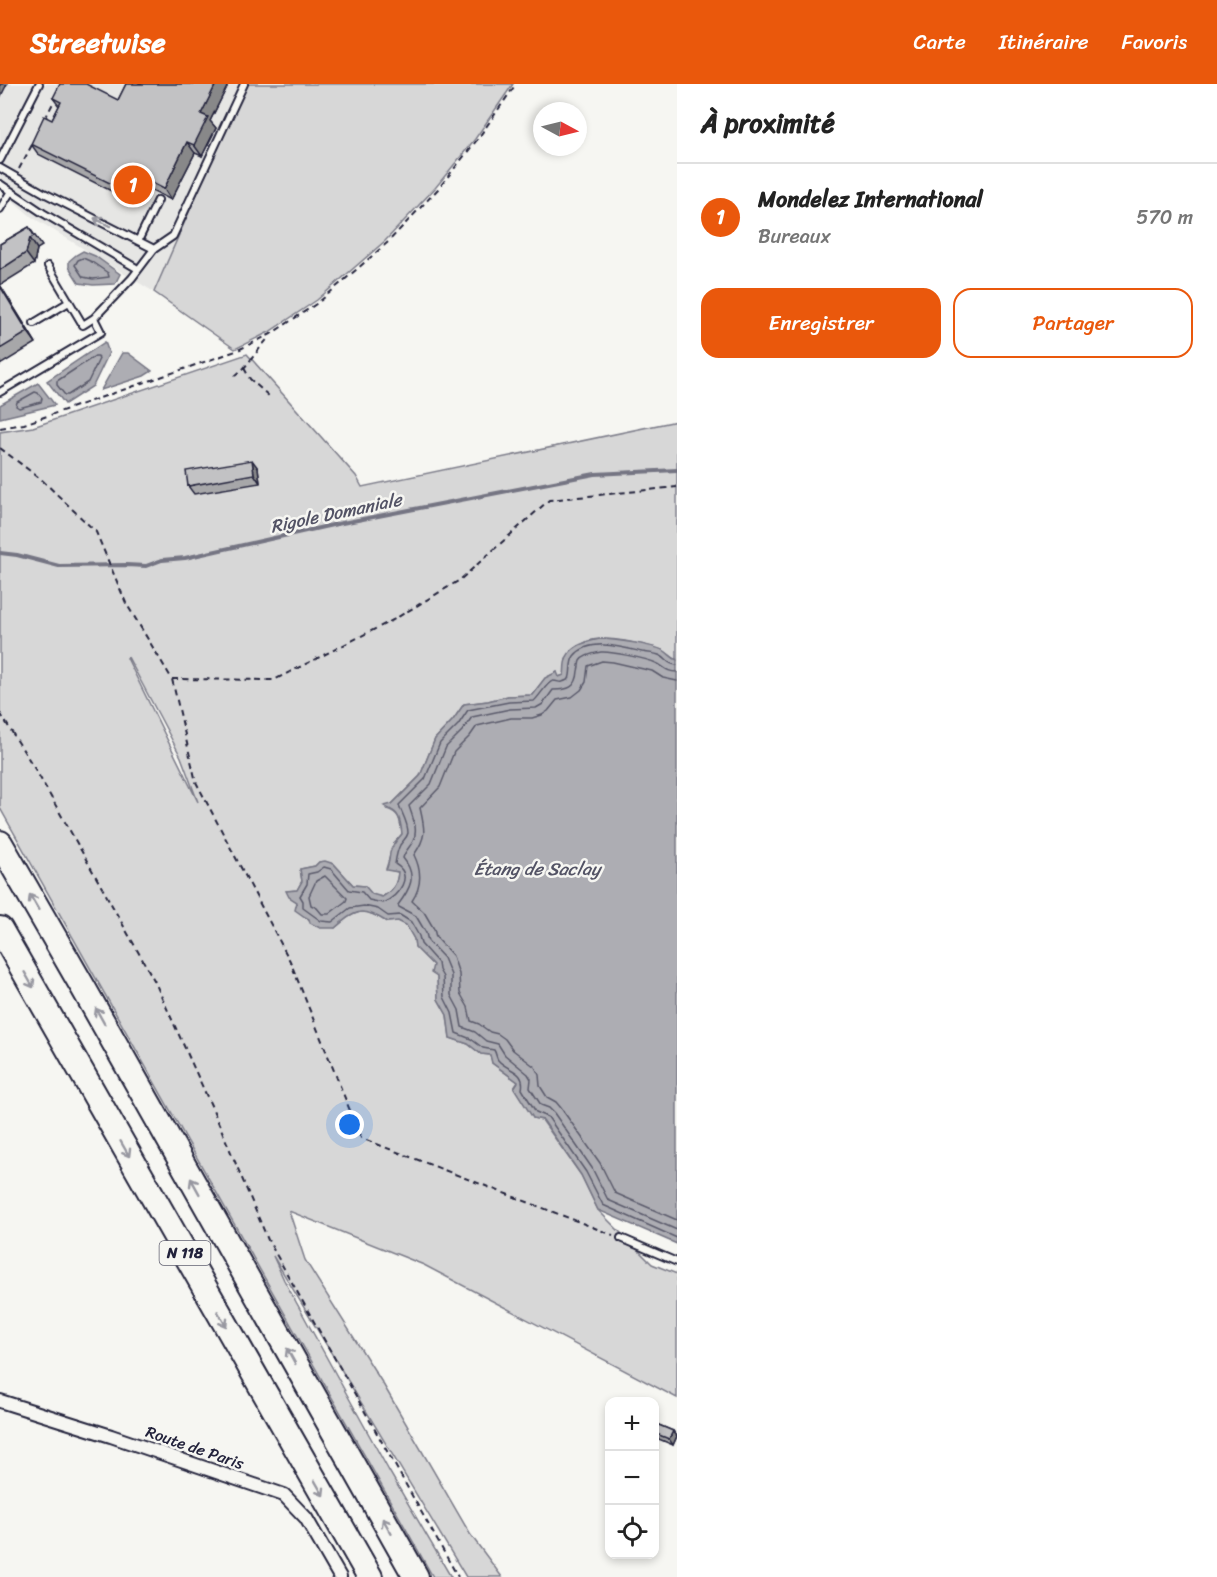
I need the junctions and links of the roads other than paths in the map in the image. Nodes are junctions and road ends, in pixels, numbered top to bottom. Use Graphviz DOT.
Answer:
graph roads {
  1 [pos="39,84"];
  2 [pos="244,84"];
  3 [pos="0,160"];
  4 [pos="0,168"];
  5 [pos="0,184"];
  6 [pos="11,191"];
  7 [pos="158,200"];
  8 [pos="0,209"];
  9 [pos="138,241"];
  10 [pos="154,249"];
  11 [pos="48,266"];
  12 [pos="138,269"];
  13 [pos="69,302"];
  14 [pos="94,318"];
  15 [pos="34,323"];
  16 [pos="0,392"];
  17 [pos="0,843"];
  18 [pos="0,929"];
  19 [pos="621,1238"];
  20 [pos="677,1262"];
  21 [pos="0,1401"];
  22 [pos="340,1577"];
  23 [pos="370,1577"];
  24 [pos="416,1577"];
  1 -- 3 [label="lane"];
  2 -- 10 [label="lane"];
  9 -- 4 [label="lane, one-way"];
  5 -- 6 [label="lane"];
  6 -- 8 [label="lane"];
  6 -- 12 [label="lane"];
  7 -- 9 [label="lane"];
  9 -- 10 [label="lane"];
  10 -- 12 [label="lane"];
  11 -- 13 [label="lane"];
  12 -- 14 [label="lane"];
  13 -- 14 [label="lane"];
  13 -- 15 [label="lane"];
  14 -- 16 [label="lane"];
  24 -- 17 [label="highway, N 118, one-way"];
  18 -- 23 [label="highway, N 118, one-way"];
  19 -- 20 [label="lane"];
  21 -- 22 [label="street, Route de Paris"];
}
